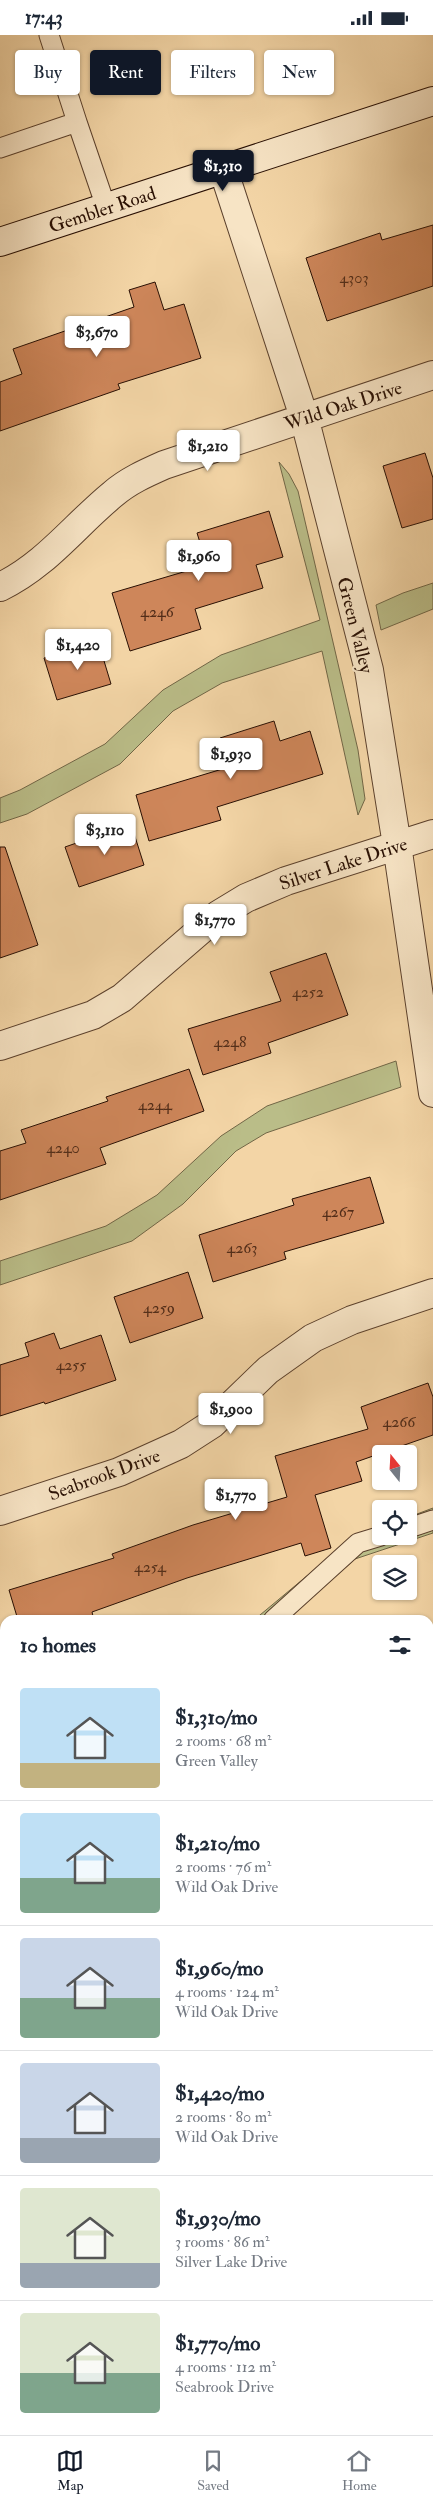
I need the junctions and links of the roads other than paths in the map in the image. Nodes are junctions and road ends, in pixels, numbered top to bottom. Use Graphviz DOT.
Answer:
graph roads {
  1 [pos="49,35"];
  2 [pos="433,101"];
  3 [pos="77,123"];
  4 [pos="0,148"];
  5 [pos="223,169"];
  6 [pos="106,207"];
  7 [pos="0,242"];
  8 [pos="433,375"];
  9 [pos="304,417"];
  10 [pos="0,587"];
  11 [pos="433,833"];
  12 [pos="397,845"];
  13 [pos="0,1046"];
  14 [pos="431,1056"];
  15 [pos="433,1093"];
  16 [pos="433,1293"];
  17 [pos="0,1511"];
  18 [pos="433,1520"];
  19 [pos="417,1525"];
  20 [pos="372,1539"];
  21 [pos="279,1615"];
  1 -- 3 [label="lane"];
  2 -- 5 [label="street, Gembler Road"];
  3 -- 4 [label="lane"];
  3 -- 6 [label="lane"];
  5 -- 6 [label="street, Gembler Road"];
  5 -- 9 [label="street, Green Valley"];
  6 -- 7 [label="street, Gembler Road"];
  8 -- 9 [label="street, Wild Oak Drive"];
  9 -- 10 [label="street, Wild Oak Drive"];
  9 -- 12 [label="street, Green Valley"];
  11 -- 12 [label="street, Silver Lake Drive"];
  12 -- 13 [label="street, Silver Lake Drive"];
  12 -- 14 [label="street, Green Valley"];
  14 -- 15 [label="street, Green Valley"];
  16 -- 17 [label="street, Seabrook Drive"];
  18 -- 19 [label="lane"];
  20 -- 21 [label="lane"];
}
